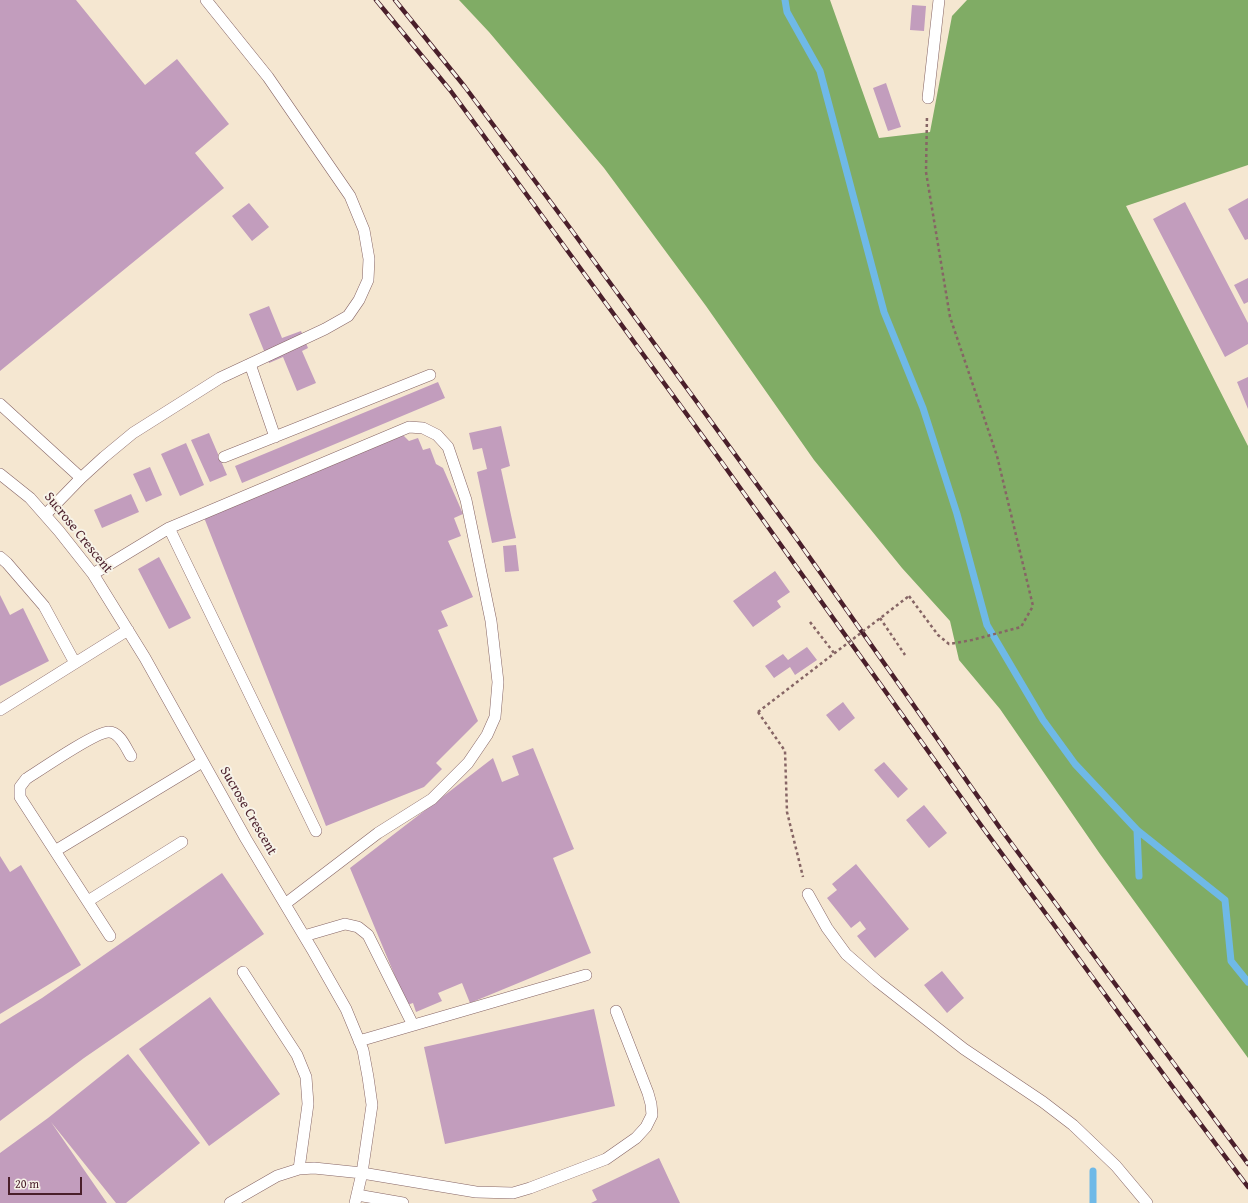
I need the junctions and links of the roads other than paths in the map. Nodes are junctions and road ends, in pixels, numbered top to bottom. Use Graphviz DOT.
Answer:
graph roads {
  1 [pos="206,0"];
  2 [pos="938,0"];
  3 [pos="928,98"];
  4 [pos="250,364"];
  5 [pos="430,375"];
  6 [pos="0,404"];
  7 [pos="275,437"];
  8 [pos="224,458"];
  9 [pos="0,474"];
  10 [pos="81,478"];
  11 [pos="45,515"];
  12 [pos="169,528"];
  13 [pos="0,557"];
  14 [pos="93,574"];
  15 [pos="128,630"];
  16 [pos="75,663"];
  17 [pos="0,710"];
  18 [pos="131,756"];
  19 [pos="202,762"];
  20 [pos="316,831"];
  21 [pos="182,842"];
  22 [pos="55,851"];
  23 [pos="808,894"];
  24 [pos="88,902"];
  25 [pos="285,904"];
  26 [pos="110,936"];
  27 [pos="304,936"];
  28 [pos="243,972"];
  29 [pos="586,975"];
  30 [pos="616,1011"];
  31 [pos="413,1025"];
  32 [pos="359,1041"];
  33 [pos="299,1169"];
  34 [pos="362,1173"];
  35 [pos="356,1199"];
  36 [pos="230,1203"];
  37 [pos="403,1203"];
  38 [pos="1148,1203"];
  1 -- 4 [label="lane"];
  2 -- 3 [label="lane"];
  4 -- 7 [label="lane"];
  4 -- 10 [label="lane"];
  5 -- 7 [label="lane"];
  6 -- 10 [label="lane"];
  7 -- 8 [label="lane"];
  9 -- 11 [label="lane, Sucrose Crescent"];
  10 -- 11 [label="lane"];
  11 -- 14 [label="lane, Sucrose Crescent"];
  12 -- 14 [label="lane"];
  12 -- 20 [label="lane"];
  12 -- 25 [label="lane"];
  13 -- 16 [label="lane"];
  14 -- 15 [label="lane, Sucrose Crescent"];
  15 -- 16 [label="lane"];
  15 -- 19 [label="lane, Sucrose Crescent"];
  16 -- 17 [label="lane"];
  18 -- 22 [label="lane"];
  19 -- 22 [label="lane"];
  19 -- 25 [label="lane, Sucrose Crescent"];
  21 -- 24 [label="lane"];
  22 -- 24 [label="lane"];
  23 -- 38 [label="lane"];
  24 -- 26 [label="lane"];
  25 -- 27 [label="lane, Sucrose Crescent"];
  27 -- 31 [label="lane"];
  27 -- 32 [label="lane, Sucrose Crescent"];
  28 -- 33 [label="lane"];
  29 -- 31 [label="lane"];
  30 -- 34 [label="lane"];
  31 -- 32 [label="lane"];
  32 -- 34 [label="lane, Sucrose Crescent"];
  33 -- 34 [label="lane"];
  33 -- 36 [label="lane"];
  34 -- 35 [label="lane, Sucrose Crescent"];
  35 -- 37 [label="lane"];
}
